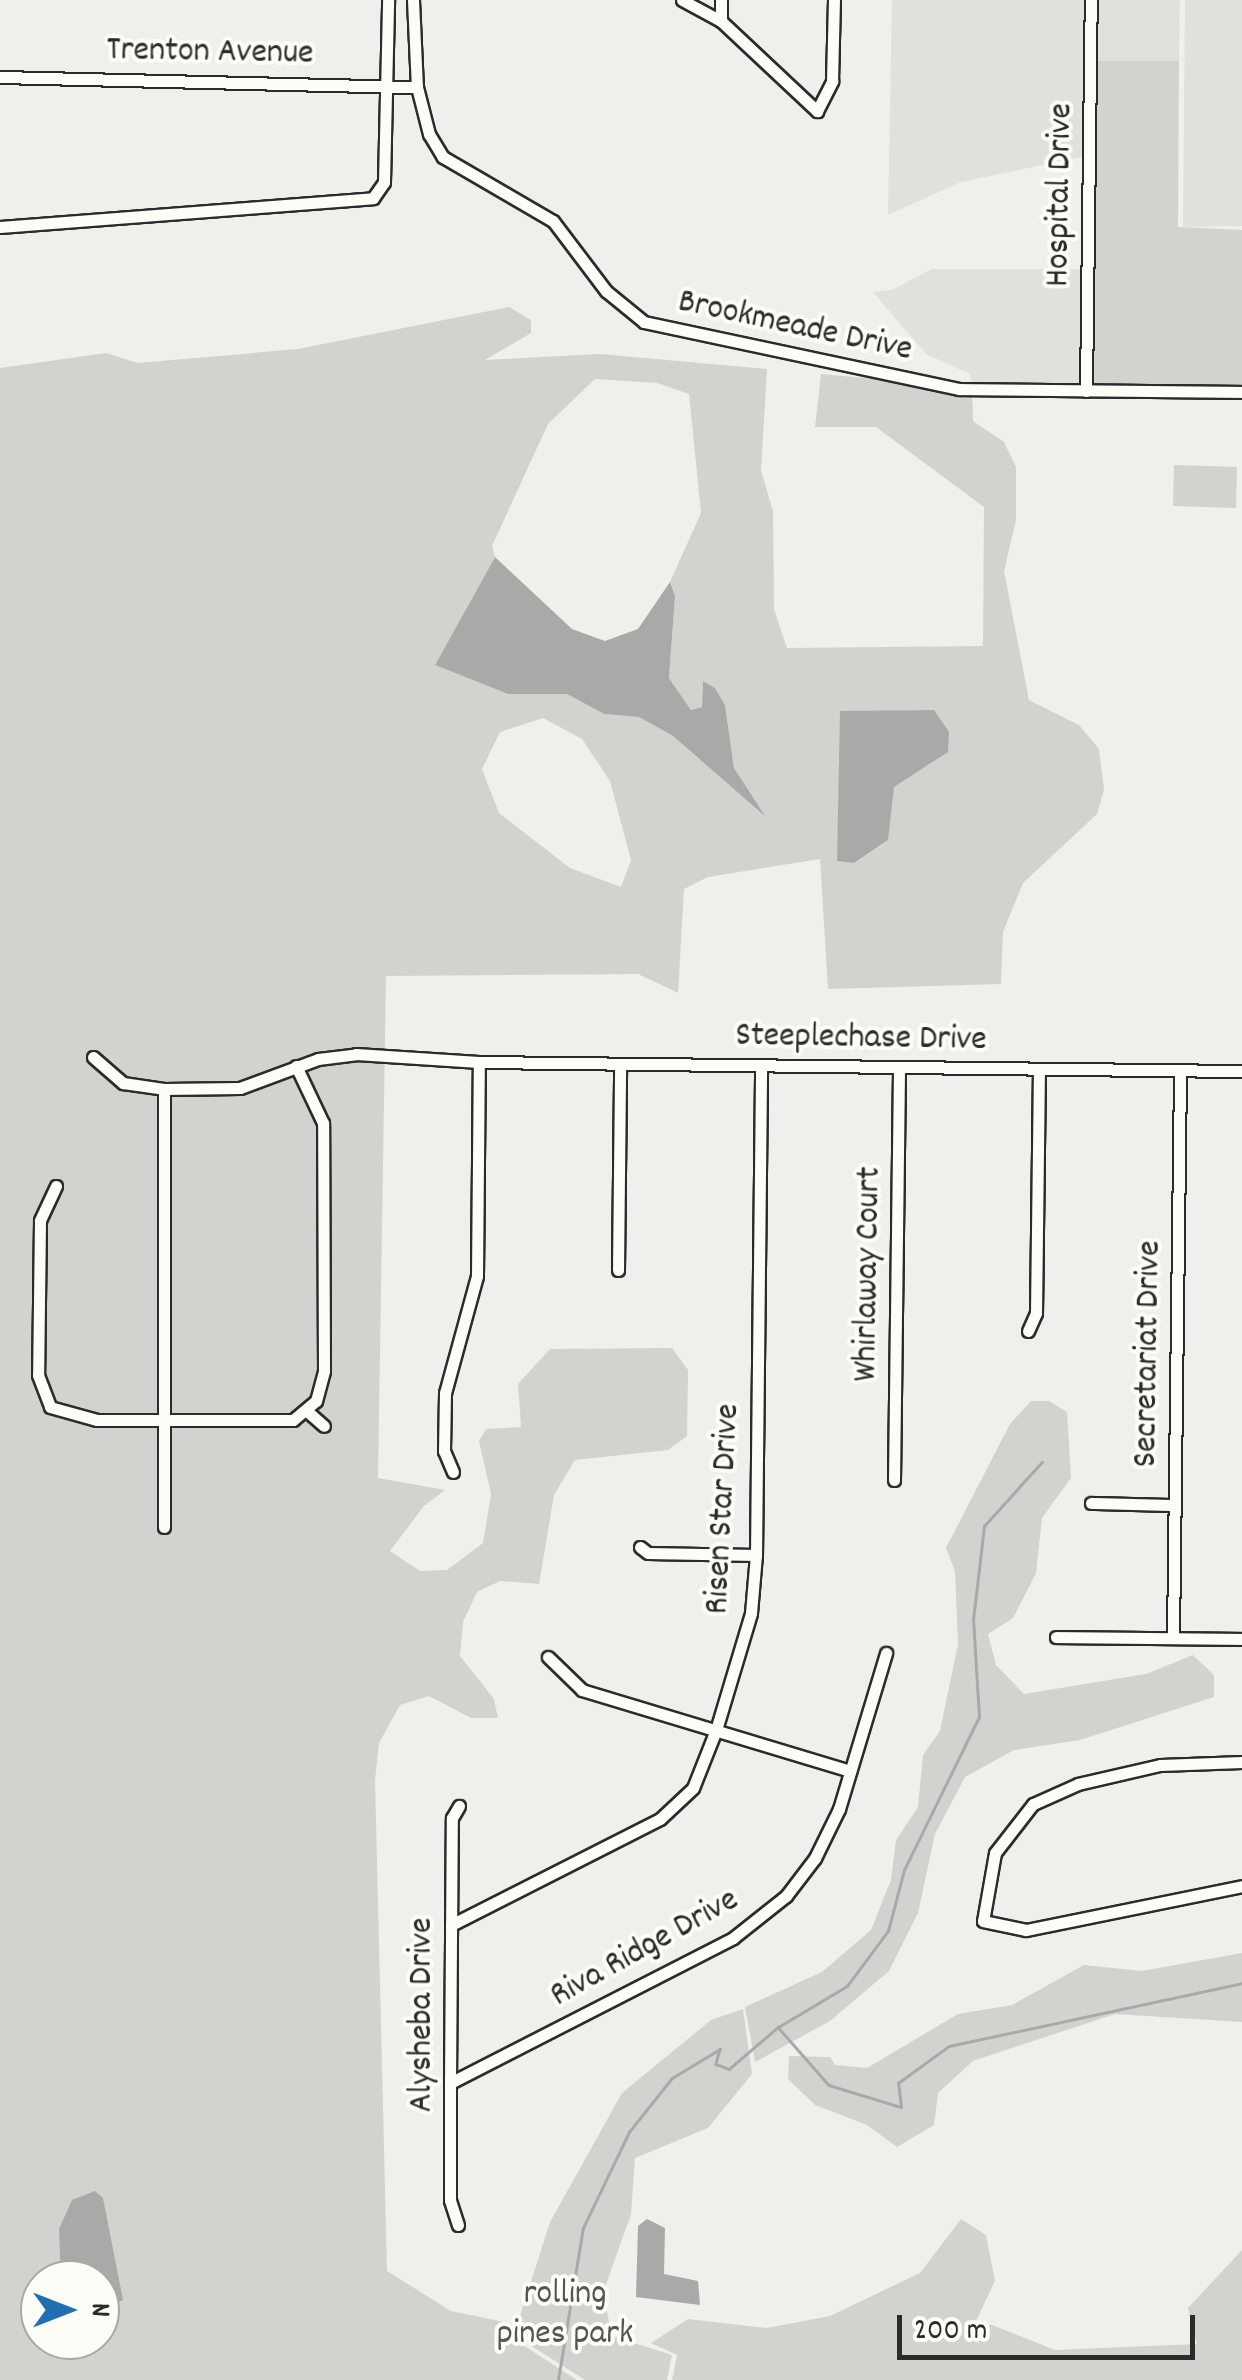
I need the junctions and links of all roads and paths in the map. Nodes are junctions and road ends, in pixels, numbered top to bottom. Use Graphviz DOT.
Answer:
graph roads {
  1 [pos="388,0"];
  2 [pos="413,0"];
  3 [pos="682,0"];
  4 [pos="721,0"];
  5 [pos="834,0"];
  6 [pos="1092,0"];
  7 [pos="721,22"];
  8 [pos="0,76"];
  9 [pos="386,84"];
  10 [pos="417,88"];
  11 [pos="0,227"];
  12 [pos="1086,391"];
  13 [pos="1242,392"];
  14 [pos="93,1057"];
  15 [pos="479,1062"];
  16 [pos="620,1064"];
  17 [pos="296,1066"];
  18 [pos="761,1066"];
  19 [pos="899,1067"];
  20 [pos="1039,1069"];
  21 [pos="1180,1070"];
  22 [pos="1242,1071"];
  23 [pos="164,1089"];
  24 [pos="56,1186"];
  25 [pos="618,1270"];
  26 [pos="1028,1332"];
  27 [pos="308,1412"];
  28 [pos="163,1420"];
  29 [pos="324,1426"];
  30 [pos="453,1472"];
  31 [pos="894,1480"];
  32 [pos="1090,1503"];
  33 [pos="1174,1505"];
  34 [pos="164,1528"];
  35 [pos="640,1547"];
  36 [pos="756,1555"];
  37 [pos="1056,1637"];
  38 [pos="1173,1638"];
  39 [pos="1242,1639"];
  40 [pos="886,1653"];
  41 [pos="548,1656"];
  42 [pos="716,1730"];
  43 [pos="1242,1762"];
  44 [pos="850,1771"];
  45 [pos="460,1806"];
  46 [pos="1242,1886"];
  47 [pos="451,1925"];
  48 [pos="450,2083"];
  49 [pos="458,2225"];
  1 -- 9 [label="street"];
  2 -- 10 [label="street, Brookmeade Drive"];
  3 -- 7 [label="street"];
  4 -- 7 [label="street"];
  5 -- 7 [label="street"];
  6 -- 12 [label="street, Hospital Drive"];
  8 -- 9 [label="street, Trenton Avenue"];
  9 -- 10 [label="street, Trenton Avenue"];
  9 -- 11 [label="street"];
  10 -- 12 [label="street, Brookmeade Drive"];
  12 -- 13 [label="street, Brookmeade Drive"];
  14 -- 23 [label="street, Steeplechase Drive"];
  15 -- 16 [label="street, Steeplechase Drive"];
  15 -- 17 [label="street, Steeplechase Drive"];
  15 -- 30 [label="street"];
  16 -- 18 [label="street, Steeplechase Drive"];
  16 -- 25 [label="street"];
  17 -- 23 [label="street, Steeplechase Drive"];
  17 -- 27 [label="street"];
  18 -- 19 [label="street, Steeplechase Drive"];
  18 -- 36 [label="street, Risen Star Drive"];
  19 -- 20 [label="street, Steeplechase Drive"];
  19 -- 31 [label="street, Whirlaway Court"];
  20 -- 21 [label="street, Steeplechase Drive"];
  20 -- 26 [label="street"];
  21 -- 22 [label="street, Steeplechase Drive"];
  21 -- 33 [label="street, Secretariat Drive"];
  23 -- 28 [label="street"];
  24 -- 28 [label="street"];
  27 -- 28 [label="street"];
  27 -- 29 [label="street"];
  28 -- 34 [label="street"];
  32 -- 33 [label="street"];
  33 -- 38 [label="street, Secretariat Drive"];
  35 -- 36 [label="street"];
  36 -- 42 [label="street, Risen Star Drive"];
  37 -- 38 [label="street"];
  38 -- 39 [label="street"];
  40 -- 44 [label="street, Riva Ridge Drive"];
  41 -- 42 [label="street"];
  42 -- 44 [label="street"];
  42 -- 47 [label="street, Risen Star Drive"];
  43 -- 46 [label="street"];
  44 -- 48 [label="street, Riva Ridge Drive"];
  45 -- 47 [label="street, Alysheba Drive"];
  47 -- 48 [label="street, Alysheba Drive"];
  48 -- 49 [label="street, Alysheba Drive"];
}
